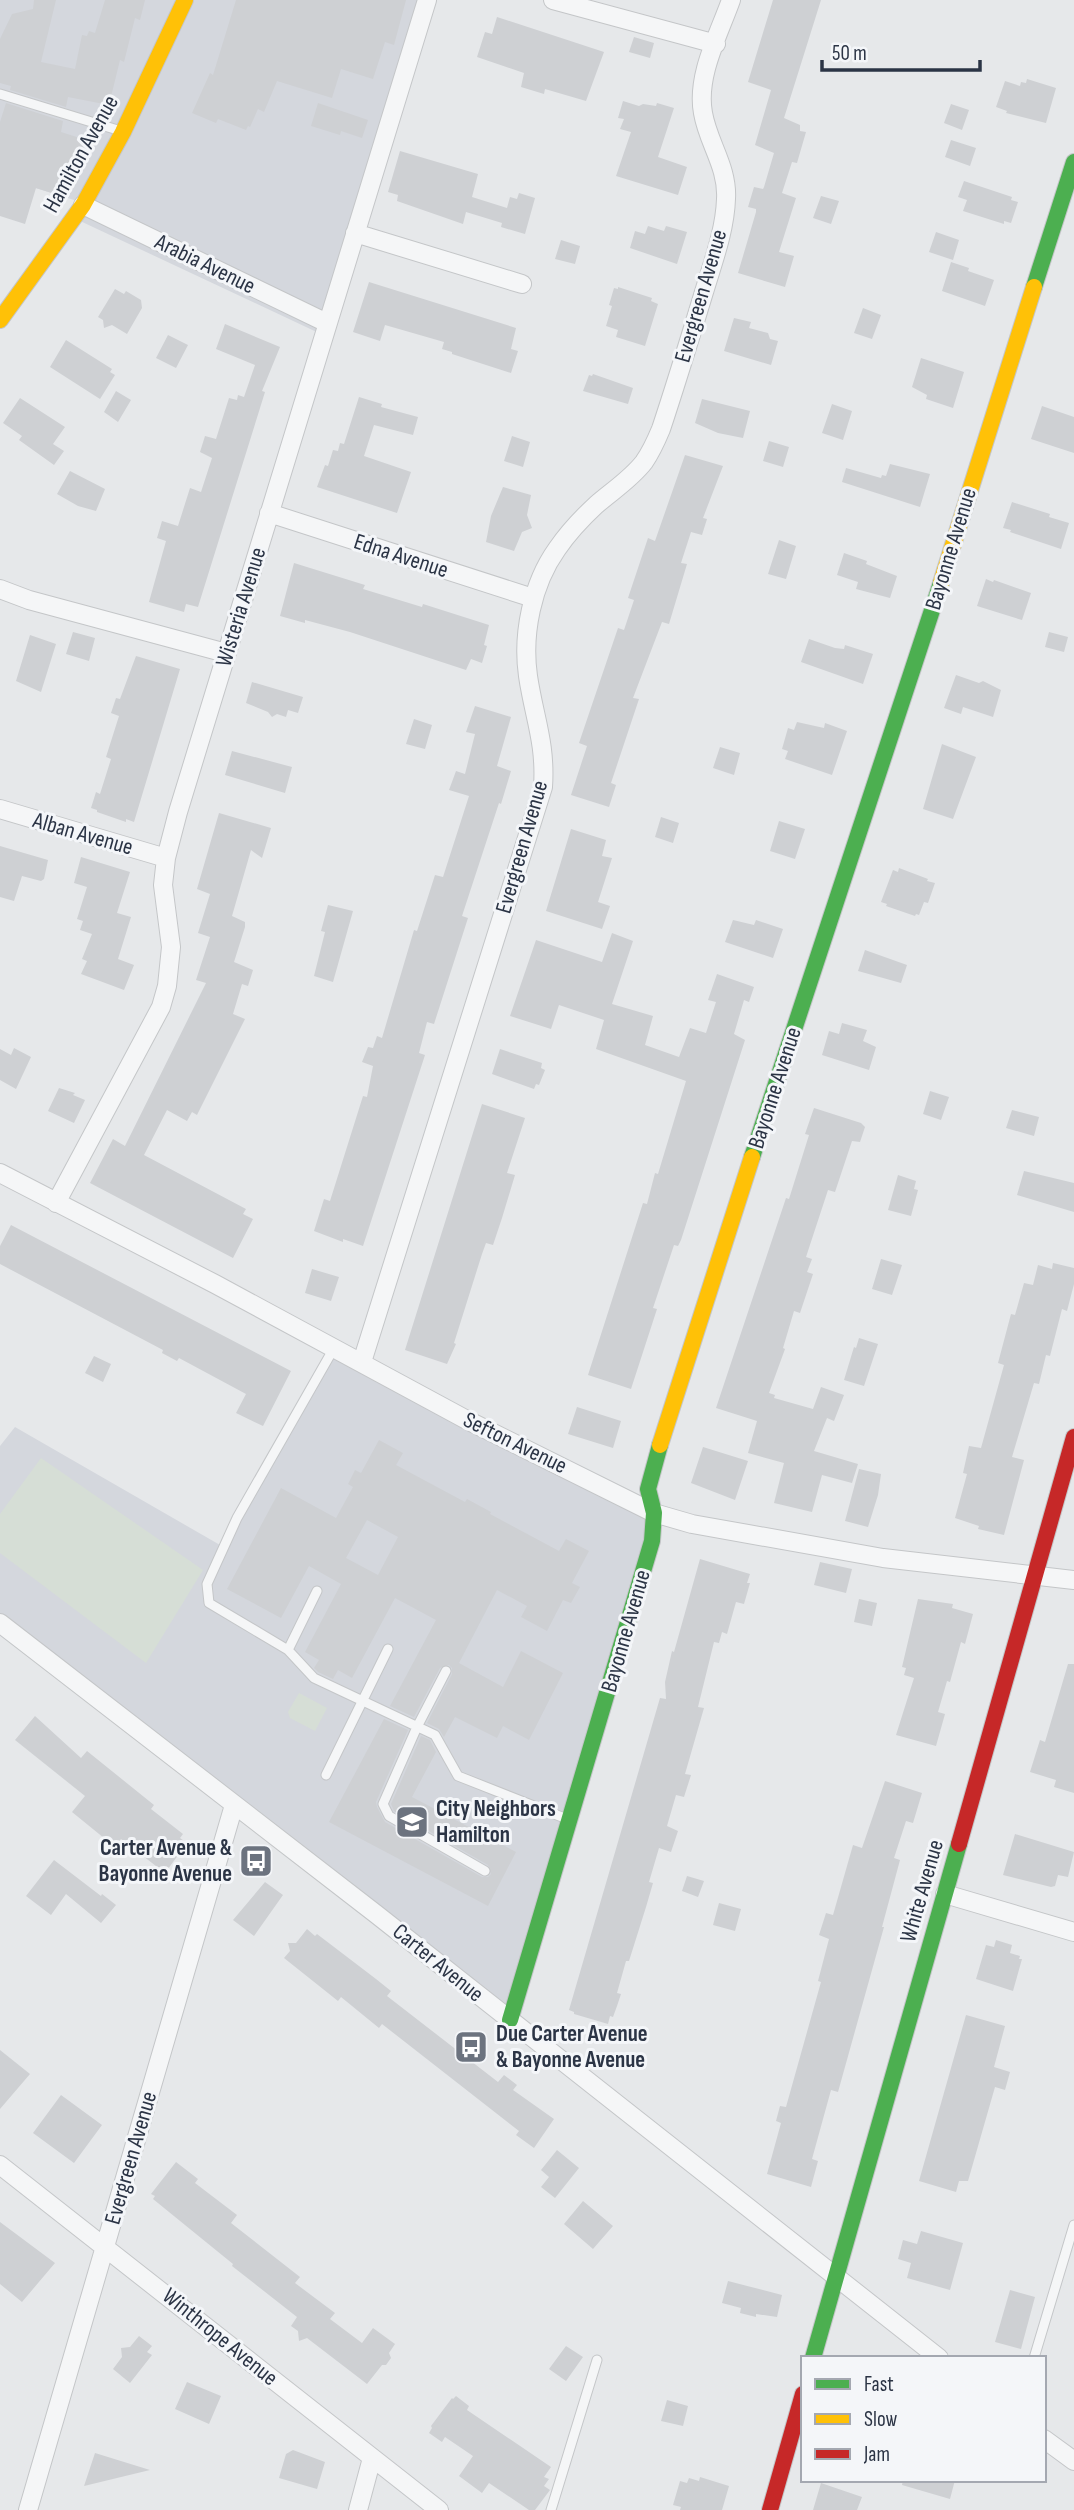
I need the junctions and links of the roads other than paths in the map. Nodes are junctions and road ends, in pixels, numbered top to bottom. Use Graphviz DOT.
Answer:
graph roads {
  1 [pos="185,0"];
  2 [pos="427,0"];
  3 [pos="553,0"];
  4 [pos="731,0"];
  5 [pos="589,4"];
  6 [pos="716,44"];
  7 [pos="0,94"];
  8 [pos="123,132"];
  9 [pos="1074,162"];
  10 [pos="83,205"];
  11 [pos="355,233"];
  12 [pos="522,285"];
  13 [pos="0,320"];
  14 [pos="327,323"];
  15 [pos="269,513"];
  16 [pos="0,589"];
  17 [pos="533,598"];
  18 [pos="226,653"];
  19 [pos="0,809"];
  20 [pos="166,858"];
  21 [pos="0,1173"];
  22 [pos="56,1203"];
  23 [pos="334,1348"];
  24 [pos="362,1362"];
  25 [pos="1074,1437"];
  26 [pos="654,1513"];
  27 [pos="1036,1574"];
  28 [pos="1074,1580"];
  29 [pos="317,1591"];
  30 [pos="0,1623"];
  31 [pos="288,1650"];
  32 [pos="388,1650"];
  33 [pos="446,1671"];
  34 [pos="362,1701"];
  35 [pos="417,1727"];
  36 [pos="326,1775"];
  37 [pos="234,1805"];
  38 [pos="570,1820"];
  39 [pos="485,1871"];
  40 [pos="945,1894"];
  41 [pos="1074,1932"];
  42 [pos="510,2020"];
  43 [pos="0,2165"];
  44 [pos="1074,2225"];
  45 [pos="105,2247"];
  46 [pos="835,2277"];
  47 [pos="814,2356"];
  48 [pos="936,2356"];
  49 [pos="1035,2356"];
  50 [pos="597,2360"];
  51 [pos="801,2401"];
  52 [pos="1046,2440"];
  53 [pos="372,2458"];
  54 [pos="1074,2461"];
  55 [pos="28,2510"];
  56 [pos="358,2510"];
  57 [pos="439,2510"];
  58 [pos="551,2510"];
  59 [pos="770,2510"];
  1 -- 8 [label="street, Hamilton Avenue"];
  2 -- 11 [label="street, Wisteria Avenue"];
  3 -- 5 [label="street"];
  4 -- 6 [label="street, Evergreen Avenue"];
  5 -- 6 [label="street"];
  6 -- 17 [label="street, Evergreen Avenue"];
  7 -- 8 [label="lane"];
  8 -- 10 [label="street, Hamilton Avenue"];
  9 -- 26 [label="street, Bayonne Avenue"];
  10 -- 13 [label="street, Hamilton Avenue"];
  10 -- 14 [label="street, Arabia Avenue"];
  11 -- 12 [label="street"];
  11 -- 14 [label="street, Wisteria Avenue"];
  14 -- 15 [label="street, Wisteria Avenue"];
  15 -- 17 [label="street, Edna Avenue"];
  15 -- 18 [label="street, Wisteria Avenue"];
  16 -- 18 [label="street"];
  17 -- 24 [label="street, Evergreen Avenue"];
  18 -- 20 [label="street, Wisteria Avenue"];
  19 -- 20 [label="street, Alban Avenue"];
  20 -- 22 [label="street, Wisteria Avenue"];
  21 -- 22 [label="street, Sefton Avenue"];
  22 -- 23 [label="street, Sefton Avenue"];
  23 -- 24 [label="street, Sefton Avenue"];
  23 -- 31 [label="lane"];
  24 -- 26 [label="street, Sefton Avenue"];
  25 -- 27 [label="street, White Avenue"];
  26 -- 27 [label="street, Sefton Avenue"];
  26 -- 38 [label="street, Bayonne Avenue"];
  27 -- 28 [label="street, Sefton Avenue"];
  27 -- 40 [label="street, White Avenue"];
  29 -- 31 [label="lane"];
  30 -- 37 [label="street, Carter Avenue"];
  31 -- 34 [label="lane"];
  32 -- 34 [label="lane"];
  33 -- 35 [label="lane"];
  34 -- 35 [label="lane"];
  34 -- 36 [label="lane"];
  35 -- 38 [label="lane"];
  35 -- 39 [label="lane"];
  37 -- 42 [label="street, Carter Avenue"];
  37 -- 45 [label="street, Evergreen Avenue"];
  38 -- 42 [label="street, Bayonne Avenue"];
  40 -- 41 [label="street"];
  40 -- 46 [label="street, White Avenue"];
  42 -- 46 [label="street, Carter Avenue"];
  43 -- 45 [label="street, Winthrope Avenue"];
  44 -- 49 [label="lane"];
  45 -- 53 [label="street, Winthrope Avenue"];
  45 -- 55 [label="street, Evergreen Avenue"];
  46 -- 47 [label="street, White Avenue"];
  46 -- 48 [label="street, Carter Avenue"];
  50 -- 58 [label="lane"];
  51 -- 59 [label="street"];
  52 -- 54 [label="street"];
  53 -- 56 [label="street"];
  53 -- 57 [label="street, Winthrope Avenue"];
}
